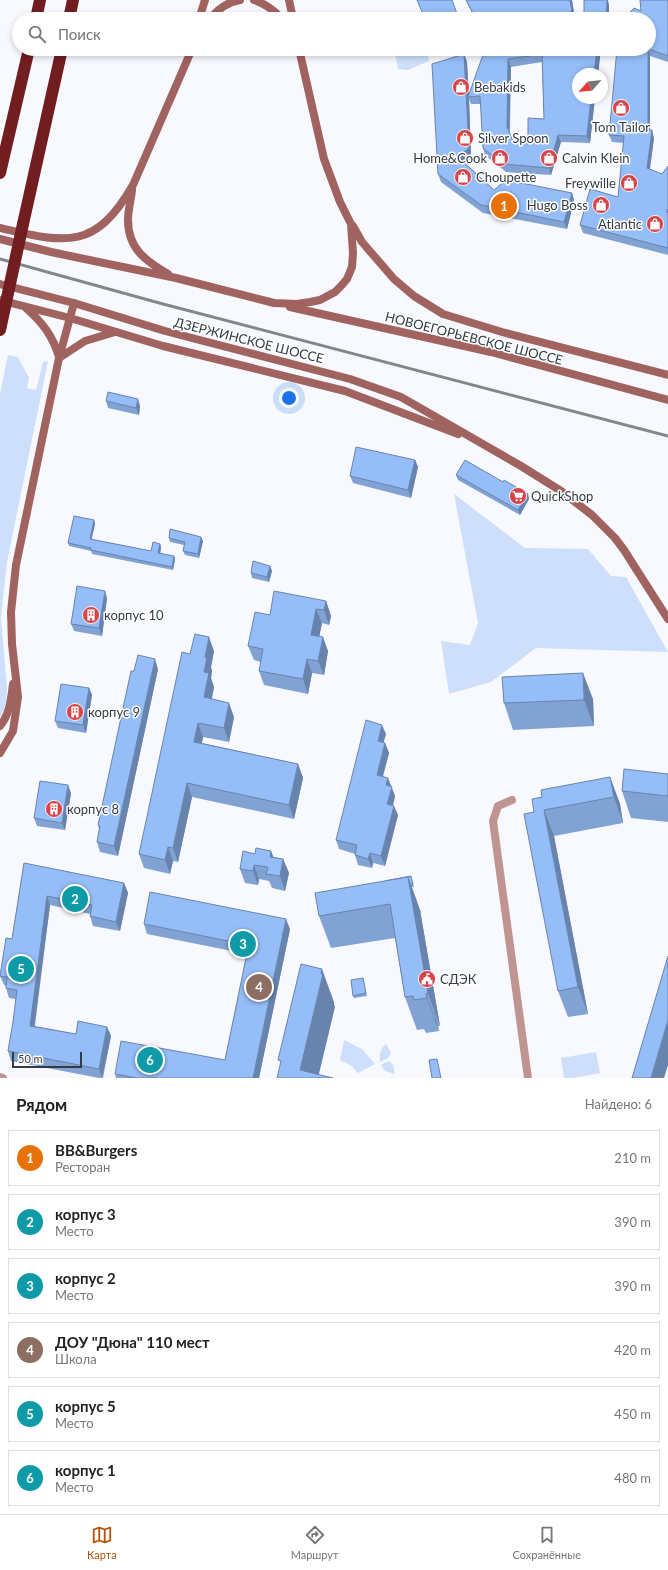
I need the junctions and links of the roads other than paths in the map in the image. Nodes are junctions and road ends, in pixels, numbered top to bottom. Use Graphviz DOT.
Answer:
graph roads {
  1 [pos="40,0"];
  2 [pos="73,0"];
  3 [pos="205,0"];
  4 [pos="240,0"];
  5 [pos="254,0"];
  6 [pos="289,0"];
  7 [pos="37,12"];
  8 [pos="70,12"];
  9 [pos="201,12"];
  10 [pos="215,12"];
  11 [pos="276,12"];
  12 [pos="292,12"];
  13 [pos="27,56"];
  14 [pos="60,56"];
  15 [pos="188,56"];
  16 [pos="301,56"];
  17 [pos="12,122"];
  18 [pos="0,142"];
  19 [pos="0,174"];
  20 [pos="133,185"];
  21 [pos="351,224"];
  22 [pos="0,228"];
  23 [pos="0,239"];
  24 [pos="176,278"];
  25 [pos="0,284"];
  26 [pos="0,300"];
  27 [pos="274,303"];
  28 [pos="74,304"];
  29 [pos="24,306"];
  30 [pos="70,318"];
  31 [pos="0,330"];
  32 [pos="116,332"];
  33 [pos="60,358"];
  34 [pos="322,371"];
  35 [pos="668,375"];
  36 [pos="319,384"];
  37 [pos="668,400"];
  38 [pos="481,444"];
  39 [pos="668,619"];
  40 [pos="15,671"];
  41 [pos="0,726"];
  42 [pos="0,753"];
  43 [pos="512,800"];
  44 [pos="0,1077"];
  45 [pos="3,1078"];
  46 [pos="528,1078"];
  1 -- 7 [label="highway"];
  2 -- 8 [label="highway"];
  3 -- 9 [label="main road"];
  4 -- 10 [label="main road"];
  5 -- 11 [label="main road"];
  6 -- 12 [label="main road"];
  13 -- 17 [label="highway"];
  14 -- 31 [label="highway, bridge"];
  15 -- 20 [label="main road"];
  16 -- 21 [label="main road, НОВОЕГОРЬЕВСКОЕ ШОССЕ"];
  17 -- 18 [label="main road"];
  17 -- 19 [label="highway"];
  20 -- 22 [label="main road"];
  20 -- 24 [label="main road"];
  21 -- 27 [label="main road"];
  21 -- 35 [label="main road, НОВОЕГОРЬЕВСКОЕ ШОССЕ"];
  23 -- 24 [label="main road"];
  24 -- 27 [label="main road"];
  25 -- 28 [label="main road, ДЗЕРЖИНСКОЕ ШОССЕ"];
  26 -- 29 [label="main road, ДЗЕРЖИНСКОЕ ШОССЕ"];
  27 -- 37 [label="main road, НОВОЕГОРЬЕВСКОЕ ШОССЕ"];
  28 -- 30 [label="main road"];
  28 -- 34 [label="main road, ДЗЕРЖИНСКОЕ ШОССЕ"];
  29 -- 30 [label="main road, ДЗЕРЖИНСКОЕ ШОССЕ"];
  29 -- 33 [label="main road"];
  30 -- 32 [label="main road, ДЗЕРЖИНСКОЕ ШОССЕ"];
  30 -- 33 [label="main road"];
  32 -- 33 [label="main road"];
  32 -- 36 [label="main road, ДЗЕРЖИНСКОЕ ШОССЕ"];
  33 -- 40 [label="main road"];
  34 -- 36 [label="main road"];
  34 -- 38 [label="main road, ДЗЕРЖИНСКОЕ ШОССЕ"];
  36 -- 38 [label="main road, ДЗЕРЖИНСКОЕ ШОССЕ"];
  38 -- 39 [label="main road, ДЗЕРЖИНСКОЕ ШОССЕ"];
  40 -- 41 [label="main road"];
  40 -- 42 [label="main road"];
  43 -- 46 [label="street"];
  44 -- 45 [label="street"];
}
